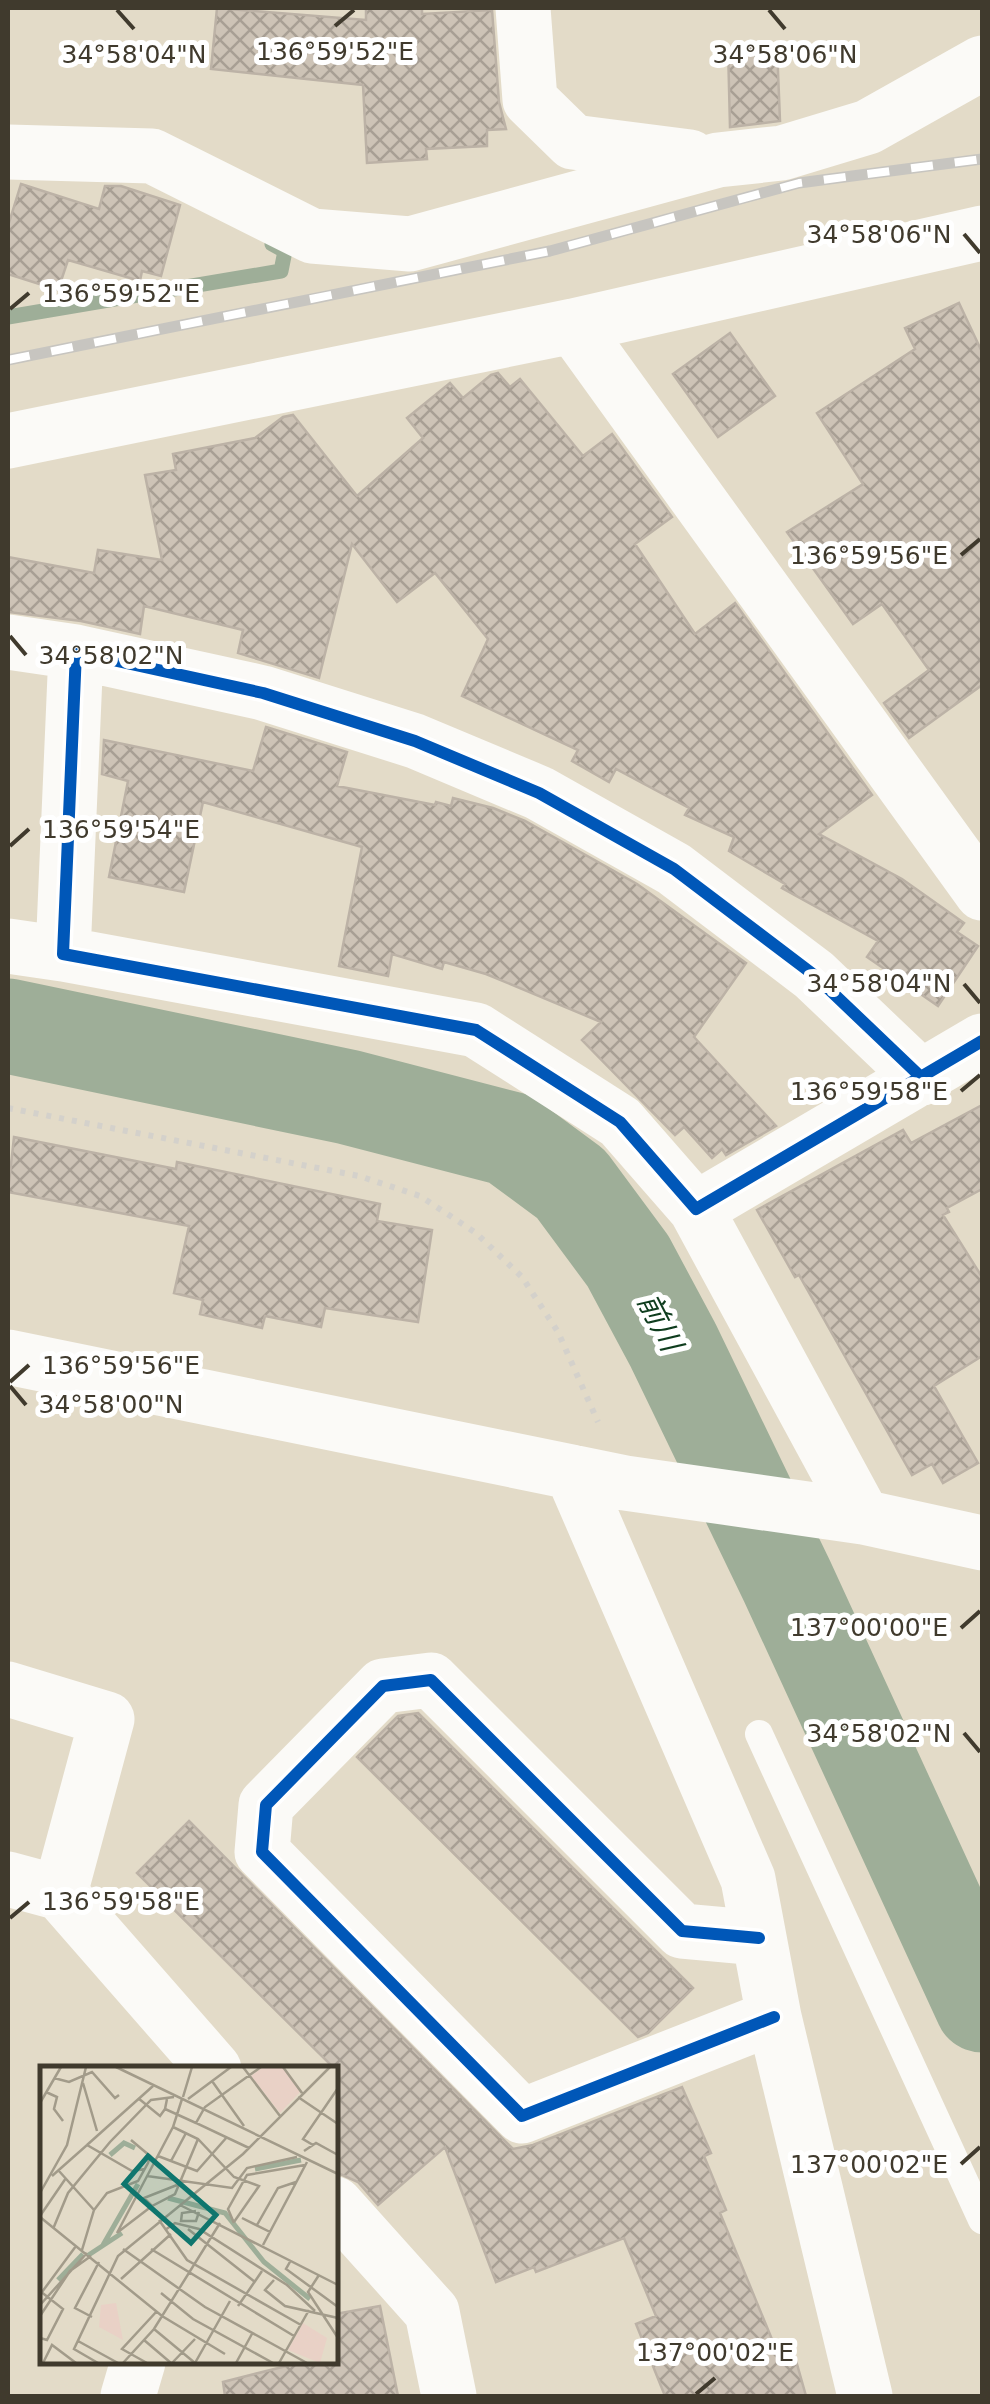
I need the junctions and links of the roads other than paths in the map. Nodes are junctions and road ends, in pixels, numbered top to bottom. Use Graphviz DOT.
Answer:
graph roads {
  1 [pos="523,8"];
  2 [pos="982,63"];
  3 [pos="8,152"];
  4 [pos="718,160"];
  5 [pos="982,233"];
  6 [pos="573,326"];
  7 [pos="8,442"];
  8 [pos="8,642"];
  9 [pos="76,652"];
  10 [pos="982,894"];
  11 [pos="8,946"];
  12 [pos="63,954"];
  13 [pos="982,1041"];
  14 [pos="922,1078"];
  15 [pos="696,1209"];
  16 [pos="8,1358"];
  17 [pos="572,1472"];
  18 [pos="860,1517"];
  19 [pos="982,1543"];
  20 [pos="8,1689"];
  21 [pos="759,1734"];
  22 [pos="8,1879"];
  23 [pos="60,1893"];
  24 [pos="759,1938"];
  25 [pos="774,2017"];
  26 [pos="211,2066"];
  27 [pos="338,2207"];
  28 [pos="982,2220"];
  29 [pos="137,2364"];
  30 [pos="128,2396"];
  31 [pos="449,2396"];
  32 [pos="865,2396"];
  1 -- 4 [label="street"];
  2 -- 4 [label="street"];
  3 -- 4 [label="street"];
  5 -- 6 [label="street"];
  6 -- 7 [label="street"];
  6 -- 10 [label="street"];
  8 -- 9 [label="street"];
  9 -- 12 [label="street"];
  9 -- 14 [label="street"];
  11 -- 12 [label="street"];
  12 -- 15 [label="street"];
  13 -- 14 [label="street"];
  14 -- 15 [label="street"];
  15 -- 18 [label="street"];
  16 -- 17 [label="street"];
  17 -- 18 [label="street"];
  17 -- 24 [label="street"];
  18 -- 19 [label="street"];
  20 -- 23 [label="street"];
  21 -- 28 [label="lane"];
  22 -- 23 [label="street"];
  23 -- 26 [label="street"];
  24 -- 25 [label="street"];
  24 -- 25 [label="street"];
  25 -- 32 [label="street"];
  27 -- 31 [label="street"];
  29 -- 30 [label="street"];
}
